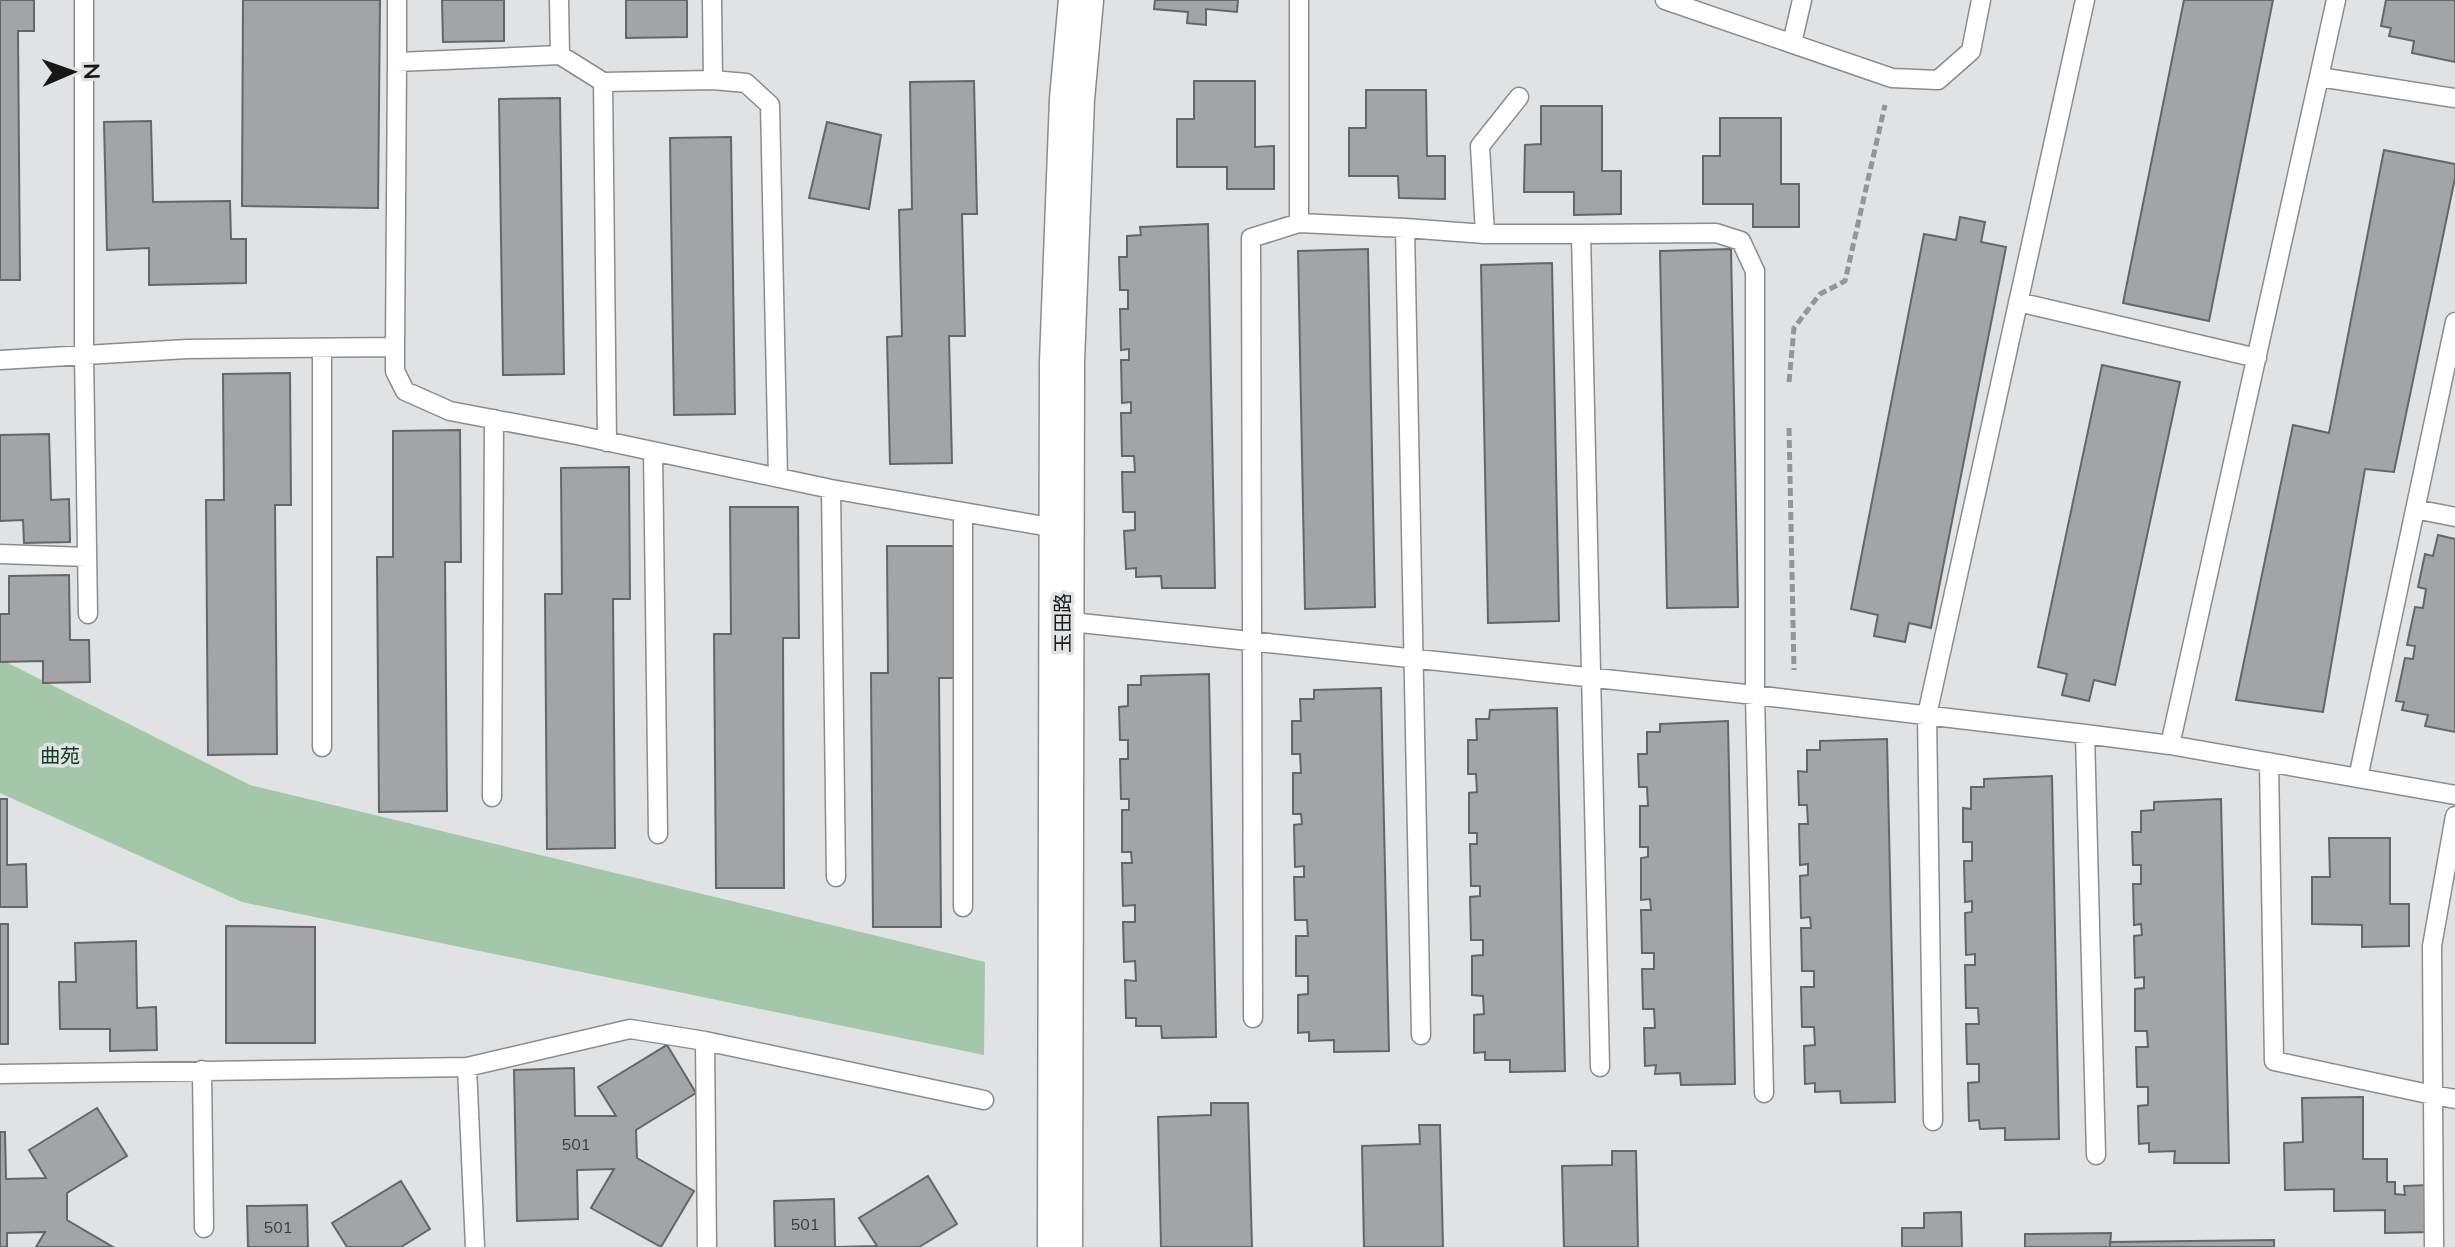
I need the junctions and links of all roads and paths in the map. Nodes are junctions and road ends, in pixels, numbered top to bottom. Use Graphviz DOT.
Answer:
graph roads {
  1 [pos="84,0"];
  2 [pos="397,0"];
  3 [pos="559,0"];
  4 [pos="712,0"];
  5 [pos="1081,0"];
  6 [pos="1299,0"];
  7 [pos="1665,0"];
  8 [pos="1802,0"];
  9 [pos="1981,0"];
  10 [pos="2085,0"];
  11 [pos="2336,0"];
  12 [pos="1792,43"];
  13 [pos="560,55"];
  14 [pos="397,62"];
  15 [pos="2319,77"];
  16 [pos="1892,78"];
  17 [pos="713,80"];
  18 [pos="603,82"];
  19 [pos="1519,97"];
  20 [pos="2455,98"];
  21 [pos="1299,223"];
  22 [pos="1405,228"];
  23 [pos="1485,234"];
  24 [pos="1581,234"];
  25 [pos="2018,302"];
  26 [pos="2455,322"];
  27 [pos="395,347"];
  28 [pos="322,348"];
  29 [pos="84,355"];
  30 [pos="2257,358"];
  31 [pos="0,360"];
  32 [pos="1788,390"];
  33 [pos="494,419"];
  34 [pos="1789,421"];
  35 [pos="607,442"];
  36 [pos="653,451"];
  37 [pos="778,477"];
  38 [pos="831,489"];
  39 [pos="2415,509"];
  40 [pos="963,512"];
  41 [pos="2455,517"];
  42 [pos="1061,529"];
  43 [pos="0,554"];
  44 [pos="87,557"];
  45 [pos="88,614"];
  46 [pos="1062,621"];
  47 [pos="1253,641"];
  48 [pos="1413,660"];
  49 [pos="1589,678"];
  50 [pos="1755,695"];
  51 [pos="1795,699"];
  52 [pos="1927,715"];
  53 [pos="2085,734"];
  54 [pos="2170,745"];
  55 [pos="322,747"];
  56 [pos="2269,763"];
  57 [pos="2358,778"];
  58 [pos="2455,795"];
  59 [pos="492,797"];
  60 [pos="2455,816"];
  61 [pos="658,834"];
  62 [pos="836,877"];
  63 [pos="963,907"];
  64 [pos="1253,1018"];
  65 [pos="1421,1035"];
  66 [pos="705,1041"];
  67 [pos="467,1067"];
  68 [pos="1600,1067"];
  69 [pos="202,1070"];
  70 [pos="0,1074"];
  71 [pos="1764,1093"];
  72 [pos="2433,1095"];
  73 [pos="2455,1099"];
  74 [pos="984,1100"];
  75 [pos="1933,1121"];
  76 [pos="2096,1155"];
  77 [pos="204,1228"];
  78 [pos="475,1247"];
  79 [pos="707,1247"];
  80 [pos="1060,1247"];
  81 [pos="2434,1247"];
  1 -- 29 [label="lane"];
  2 -- 14 [label="lane"];
  3 -- 13 [label="lane"];
  4 -- 17 [label="lane"];
  5 -- 42 [label="street, 玉田路"];
  6 -- 21 [label="lane"];
  7 -- 12 [label="lane"];
  8 -- 12 [label="lane"];
  9 -- 16 [label="lane"];
  10 -- 25 [label="lane"];
  11 -- 15 [label="lane"];
  12 -- 16 [label="lane"];
  13 -- 14 [label="lane"];
  13 -- 18 [label="lane"];
  14 -- 27 [label="lane"];
  15 -- 20 [label="lane"];
  15 -- 30 [label="lane"];
  16 -- 32 [label="path"];
  17 -- 18 [label="lane"];
  17 -- 37 [label="lane"];
  18 -- 35 [label="lane"];
  19 -- 23 [label="lane"];
  21 -- 22 [label="lane"];
  21 -- 47 [label="lane"];
  22 -- 23 [label="lane"];
  22 -- 48 [label="lane"];
  23 -- 24 [label="lane"];
  24 -- 49 [label="lane"];
  24 -- 50 [label="lane"];
  25 -- 30 [label="lane"];
  25 -- 52 [label="lane"];
  26 -- 39 [label="lane"];
  27 -- 28 [label="lane"];
  27 -- 33 [label="lane"];
  28 -- 29 [label="lane"];
  28 -- 55 [label="lane"];
  29 -- 31 [label="lane"];
  29 -- 44 [label="lane"];
  30 -- 54 [label="lane"];
  33 -- 35 [label="lane"];
  33 -- 59 [label="lane"];
  34 -- 51 [label="path"];
  35 -- 36 [label="lane"];
  36 -- 37 [label="lane"];
  36 -- 61 [label="lane"];
  37 -- 38 [label="lane"];
  38 -- 40 [label="lane"];
  38 -- 62 [label="lane"];
  39 -- 41 [label="lane"];
  39 -- 57 [label="lane"];
  40 -- 42 [label="lane"];
  40 -- 63 [label="lane"];
  42 -- 46 [label="street, 玉田路"];
  43 -- 44 [label="lane"];
  44 -- 45 [label="lane"];
  46 -- 47 [label="lane"];
  46 -- 80 [label="street, 玉田路"];
  47 -- 48 [label="lane"];
  47 -- 64 [label="lane"];
  48 -- 49 [label="lane"];
  48 -- 65 [label="lane"];
  49 -- 50 [label="lane"];
  49 -- 68 [label="lane"];
  50 -- 51 [label="lane"];
  50 -- 71 [label="lane"];
  51 -- 52 [label="lane"];
  52 -- 53 [label="lane"];
  52 -- 75 [label="lane"];
  53 -- 54 [label="lane"];
  53 -- 76 [label="lane"];
  54 -- 56 [label="lane"];
  56 -- 57 [label="lane"];
  56 -- 72 [label="lane"];
  57 -- 58 [label="lane"];
  60 -- 72 [label="lane"];
  66 -- 67 [label="lane"];
  66 -- 74 [label="lane"];
  66 -- 79 [label="lane"];
  67 -- 69 [label="lane"];
  67 -- 78 [label="lane"];
  69 -- 70 [label="lane"];
  69 -- 77 [label="lane"];
  72 -- 73 [label="lane"];
  72 -- 81 [label="lane"];
}
